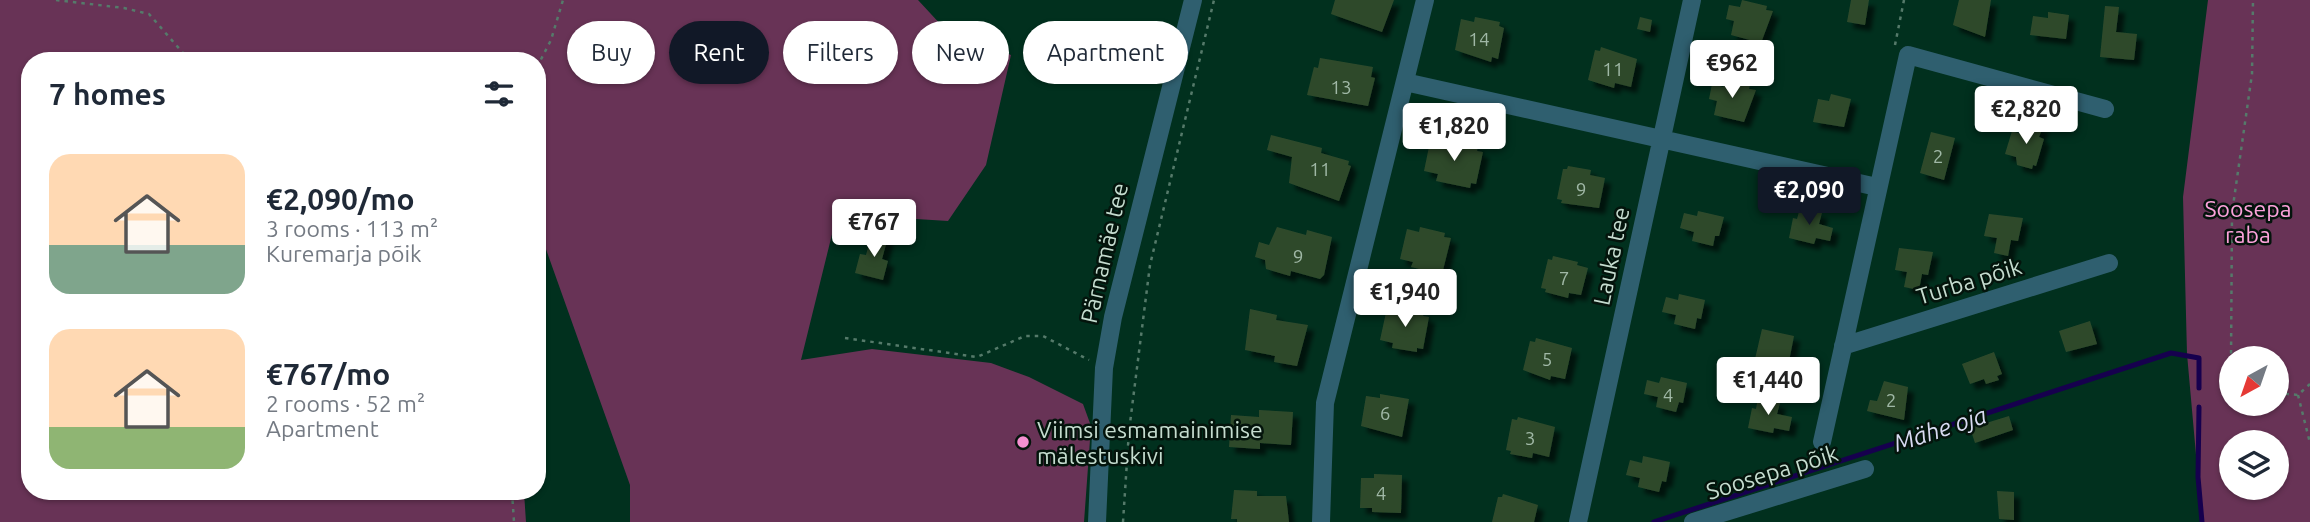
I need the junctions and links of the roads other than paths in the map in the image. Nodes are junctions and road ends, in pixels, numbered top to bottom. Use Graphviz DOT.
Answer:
graph roads {
  1 [pos="1193,0"];
  2 [pos="1425,0"];
  3 [pos="1692,0"];
  4 [pos="1405,82"];
  5 [pos="2105,109"];
  6 [pos="1662,140"];
  7 [pos="1877,187"];
  8 [pos="2109,262"];
  9 [pos="1843,345"];
  10 [pos="1822,442"];
  11 [pos="1865,469"];
  12 [pos="1097,522"];
  13 [pos="1321,522"];
  14 [pos="1578,522"];
  15 [pos="1693,522"];
  1 -- 12 [label="street, Pärnamäe tee"];
  2 -- 4 [label="street"];
  3 -- 6 [label="street, Lauka tee"];
  4 -- 6 [label="street"];
  4 -- 13 [label="street"];
  5 -- 7 [label="street"];
  6 -- 7 [label="street"];
  6 -- 14 [label="street, Lauka tee"];
  7 -- 9 [label="street"];
  8 -- 9 [label="street, Turba põik"];
  9 -- 10 [label="street"];
  11 -- 15 [label="street, Soosepa põik"];
}
